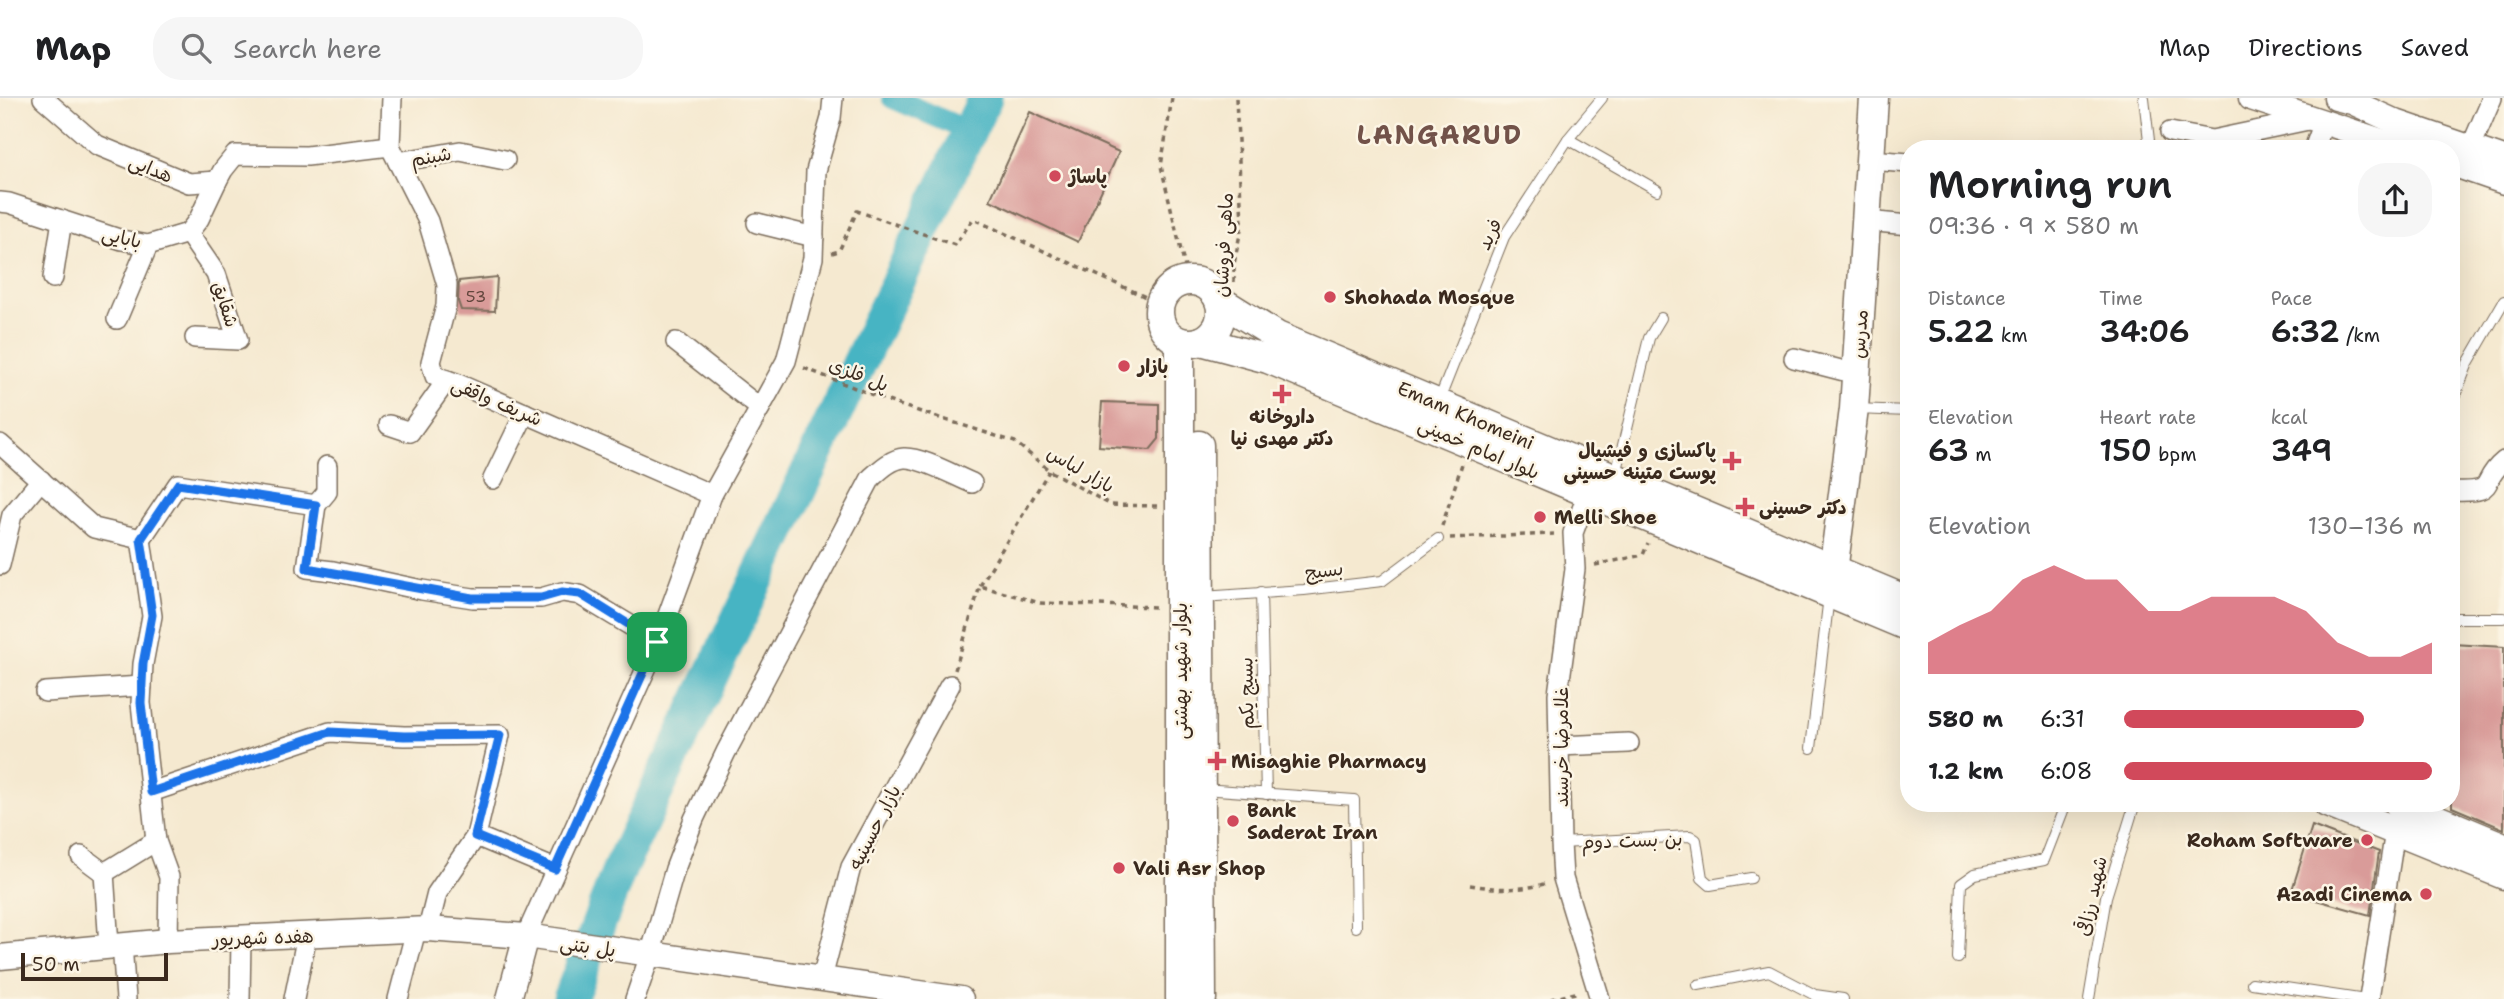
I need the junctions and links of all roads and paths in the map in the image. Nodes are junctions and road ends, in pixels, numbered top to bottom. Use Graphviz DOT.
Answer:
graph roads {
  1 [pos="43,98"];
  2 [pos="392,98"];
  3 [pos="833,98"];
  4 [pos="1172,98"];
  5 [pos="1236,98"];
  6 [pos="1602,98"];
  7 [pos="1874,98"];
  8 [pos="2144,98"];
  9 [pos="2251,98"];
  10 [pos="2492,98"];
  11 [pos="2347,99"];
  12 [pos="2319,120"];
  13 [pos="2169,132"];
  14 [pos="1568,139"];
  15 [pos="2149,140"];
  16 [pos="2316,140"];
  17 [pos="2378,140"];
  18 [pos="2447,140"];
  19 [pos="2460,144"];
  20 [pos="2470,148"];
  21 [pos="394,154"];
  22 [pos="2504,159"];
  23 [pos="505,160"];
  24 [pos="1870,160"];
  25 [pos="1900,162"];
  26 [pos="2460,167"];
  27 [pos="218,181"];
  28 [pos="2504,181"];
  29 [pos="1657,190"];
  30 [pos="0,202"];
  31 [pos="62,220"];
  32 [pos="1866,221"];
  33 [pos="757,223"];
  34 [pos="1900,224"];
  35 [pos="188,233"];
  36 [pos="814,237"];
  37 [pos="148,245"];
  38 [pos="813,258"];
  39 [pos="53,278"];
  40 [pos="1188,280"];
  41 [pos="2504,301"];
  42 [pos="1159,303"];
  43 [pos="1227,304"];
  44 [pos="1661,318"];
  45 [pos="117,319"];
  46 [pos="195,338"];
  47 [pos="676,342"];
  48 [pos="1193,342"];
  49 [pos="1794,358"];
  50 [pos="812,371"];
  51 [pos="1856,374"];
  52 [pos="447,380"];
  53 [pos="2460,383"];
  54 [pos="1438,403"];
  55 [pos="896,404"];
  56 [pos="760,408"];
  57 [pos="1854,410"];
  58 [pos="1900,411"];
  59 [pos="525,413"];
  60 [pos="389,425"];
  61 [pos="0,444"];
  62 [pos="1469,444"];
  63 [pos="2504,461"];
  64 [pos="327,466"];
  65 [pos="1050,471"];
  66 [pos="1615,478"];
  67 [pos="493,479"];
  68 [pos="41,480"];
  69 [pos="972,483"];
  70 [pos="2460,491"];
  71 [pos="1588,493"];
  72 [pos="712,495"];
  73 [pos="316,505"];
  74 [pos="1180,507"];
  75 [pos="1657,522"];
  76 [pos="1573,533"];
  77 [pos="141,539"];
  78 [pos="1438,539"];
  79 [pos="0,565"];
  80 [pos="1575,569"];
  81 [pos="1832,582"];
  82 [pos="980,586"];
  83 [pos="1261,592"];
  84 [pos="1900,599"];
  85 [pos="1191,602"];
  86 [pos="2460,618"];
  87 [pos="2504,618"];
  88 [pos="1900,622"];
  89 [pos="657,642"];
  90 [pos="950,685"];
  91 [pos="142,686"];
  92 [pos="45,692"];
  93 [pos="1629,743"];
  94 [pos="1559,746"];
  95 [pos="1811,748"];
  96 [pos="1202,789"];
  97 [pos="151,792"];
  98 [pos="1266,794"];
  99 [pos="2063,812"];
  100 [pos="2132,812"];
  101 [pos="2402,812"];
  102 [pos="2404,812"];
  103 [pos="2405,812"];
  104 [pos="475,836"];
  105 [pos="156,841"];
  106 [pos="1561,843"];
  107 [pos="2504,847"];
  108 [pos="81,856"];
  109 [pos="555,869"];
  110 [pos="104,873"];
  111 [pos="2504,875"];
  112 [pos="1563,878"];
  113 [pos="1751,878"];
  114 [pos="1470,885"];
  115 [pos="1356,926"];
  116 [pos="422,930"];
  117 [pos="307,935"];
  118 [pos="526,936"];
  119 [pos="241,938"];
  120 [pos="168,941"];
  121 [pos="116,944"];
  122 [pos="650,955"];
  123 [pos="0,957"];
  124 [pos="1958,958"];
  125 [pos="822,978"];
  126 [pos="2252,983"];
  127 [pos="1698,985"];
  128 [pos="1599,993"];
  129 [pos="126,999"];
  130 [pos="240,999"];
  131 [pos="294,999"];
  132 [pos="398,999"];
  133 [pos="509,999"];
  134 [pos="635,999"];
  135 [pos="961,999"];
  136 [pos="1180,999"];
  137 [pos="1202,999"];
  138 [pos="1551,999"];
  139 [pos="1843,999"];
  140 [pos="2089,999"];
  141 [pos="2359,999"];
  142 [pos="2369,999"];
  1 -- 27 [label="street, هدایی"];
  2 -- 21 [label="street, شریف واقفی"];
  3 -- 36 [label="street"];
  4 -- 40 [label="path"];
  5 -- 43 [label="path, ماهی فروشان"];
  6 -- 14 [label="lane, فرید"];
  7 -- 24 [label="main road, مدرس"];
  8 -- 15 [label="lane"];
  9 -- 12 [label="street"];
  10 -- 20 [label="street"];
  11 -- 18 [label="street"];
  12 -- 13 [label="street"];
  12 -- 16 [label="street"];
  12 -- 17 [label="street"];
  14 -- 29 [label="lane"];
  14 -- 54 [label="lane, فرید"];
  19 -- 20 [label="street"];
  20 -- 22 [label="street"];
  21 -- 23 [label="street, شبنم"];
  21 -- 27 [label="street"];
  21 -- 52 [label="street, شریف واقفی"];
  24 -- 25 [label="street"];
  24 -- 32 [label="main road, مدرس"];
  26 -- 28 [label="street"];
  27 -- 35 [label="street"];
  30 -- 31 [label="street, بابایی"];
  31 -- 37 [label="street, بابایی"];
  31 -- 39 [label="street"];
  32 -- 34 [label="street"];
  32 -- 51 [label="main road, مدرس"];
  33 -- 36 [label="street"];
  35 -- 37 [label="street, بابایی"];
  35 -- 46 [label="street, شقایق"];
  36 -- 38 [label="street"];
  37 -- 45 [label="street"];
  38 -- 42 [label="path"];
  38 -- 56 [label="street"];
  40 -- 42 [label="main road"];
  40 -- 43 [label="main road"];
  41 -- 53 [label="lane"];
  42 -- 48 [label="main road"];
  43 -- 48 [label="main road"];
  43 -- 54 [label="main road, Emam Khomeini"];
  44 -- 66 [label="lane"];
  47 -- 56 [label="street"];
  48 -- 62 [label="main road, بلوار امام خمینی"];
  48 -- 74 [label="main road, بلوار شهید بهشتی"];
  48 -- 85 [label="main road, بلوار شهید بهشتی"];
  49 -- 51 [label="street"];
  50 -- 55 [label="path, پل فلزی"];
  51 -- 57 [label="main road, مدرس"];
  52 -- 59 [label="street, شریف واقفی"];
  52 -- 60 [label="street"];
  54 -- 66 [label="main road, Emam Khomeini"];
  55 -- 65 [label="path, بازار لباس"];
  56 -- 72 [label="street"];
  57 -- 58 [label="lane"];
  57 -- 81 [label="main road, مدرس"];
  59 -- 67 [label="street"];
  59 -- 72 [label="street, شریف واقفی"];
  61 -- 68 [label="street"];
  62 -- 71 [label="main road, بلوار امام خمینی"];
  62 -- 78 [label="path"];
  63 -- 70 [label="street"];
  64 -- 73 [label="street"];
  65 -- 74 [label="path, بازار لباس"];
  65 -- 82 [label="path"];
  66 -- 81 [label="main road, Emam Khomeini"];
  68 -- 77 [label="street"];
  68 -- 79 [label="street"];
  69 -- 122 [label="street"];
  71 -- 75 [label="main road, بلوار امام خمینی"];
  71 -- 76 [label="street, غلامرضا خرسند"];
  72 -- 89 [label="street"];
  73 -- 77 [label="street"];
  73 -- 89 [label="street"];
  74 -- 85 [label="main road, بلوار شهید بهشتی"];
  75 -- 80 [label="path"];
  75 -- 81 [label="main road, بلوار امام خمینی"];
  76 -- 78 [label="path"];
  76 -- 80 [label="street, غلامرضا خرسند"];
  77 -- 91 [label="street"];
  78 -- 83 [label="lane, بسیج"];
  80 -- 94 [label="street, غلامرضا خرسند"];
  81 -- 84 [label="main road, بلوار امام خمینی"];
  81 -- 88 [label="main road, بلوار امام خمینی"];
  81 -- 95 [label="lane"];
  82 -- 85 [label="path"];
  82 -- 90 [label="path"];
  83 -- 85 [label="lane, بسیج"];
  83 -- 98 [label="lane, بسیج یکم"];
  85 -- 96 [label="main road, بلوار شهید بهشتی"];
  85 -- 136 [label="main road, بلوار شهید بهشتی"];
  86 -- 87 [label="lane"];
  89 -- 109 [label="street"];
  90 -- 125 [label="street, بازار حسینیه"];
  91 -- 92 [label="street"];
  91 -- 97 [label="street"];
  93 -- 94 [label="street"];
  94 -- 106 [label="street, غلامرضا خرسند"];
  96 -- 98 [label="lane"];
  96 -- 137 [label="main road, بلوار شهید بهشتی"];
  97 -- 104 [label="street"];
  97 -- 105 [label="street"];
  98 -- 115 [label="lane"];
  99 -- 124 [label="lane"];
  100 -- 140 [label="lane, شهید رزاقی"];
  101 -- 142 [label="street"];
  102 -- 111 [label="main road"];
  103 -- 107 [label="main road"];
  104 -- 109 [label="street"];
  104 -- 116 [label="street"];
  105 -- 110 [label="street"];
  105 -- 120 [label="street"];
  106 -- 112 [label="street, غلامرضا خرسند"];
  106 -- 113 [label="lane, بن بست دوم"];
  108 -- 110 [label="street"];
  109 -- 118 [label="street"];
  110 -- 121 [label="street"];
  112 -- 114 [label="path"];
  112 -- 128 [label="street, غلامرضا خرسند"];
  116 -- 117 [label="street, هفده شهریور"];
  116 -- 118 [label="street, هفده شهریور"];
  116 -- 132 [label="street"];
  117 -- 119 [label="street, هفده شهریور"];
  117 -- 131 [label="street"];
  118 -- 122 [label="street, پل بتنی"];
  118 -- 133 [label="street"];
  119 -- 120 [label="street, هفده شهریور"];
  119 -- 130 [label="street"];
  120 -- 121 [label="street, هفده شهریور"];
  121 -- 123 [label="street, هفده شهریور"];
  121 -- 129 [label="street"];
  122 -- 125 [label="street"];
  122 -- 134 [label="street"];
  125 -- 135 [label="street"];
  126 -- 141 [label="lane"];
  127 -- 139 [label="lane"];
  128 -- 138 [label="path"];
}
